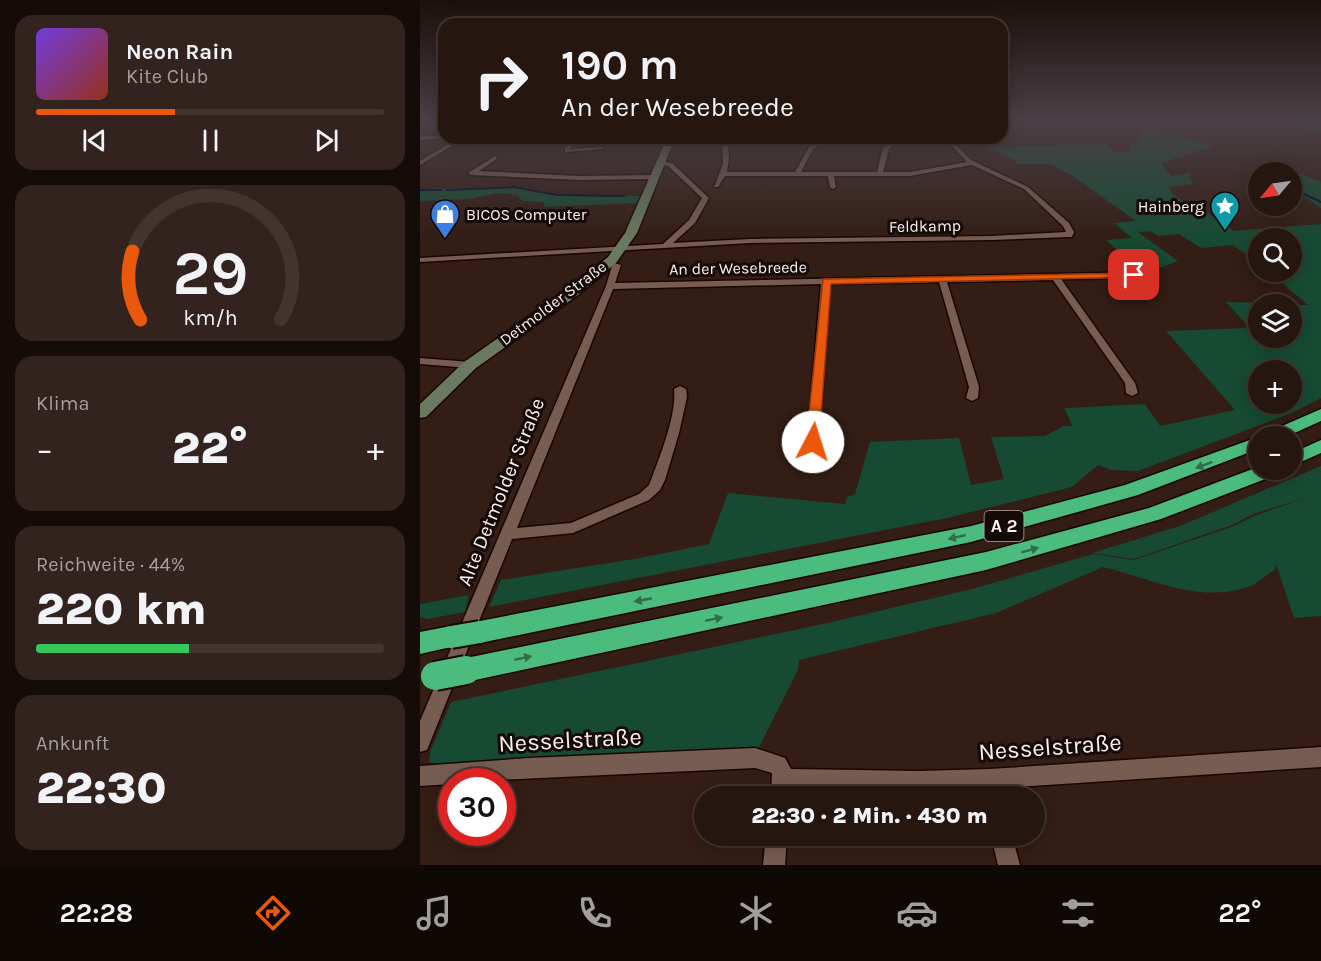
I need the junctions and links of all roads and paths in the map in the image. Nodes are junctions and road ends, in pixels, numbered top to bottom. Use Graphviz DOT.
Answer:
graph roads {
  1 [pos="493,159"];
  2 [pos="662,159"];
  3 [pos="725,159"];
  4 [pos="805,159"];
  5 [pos="883,159"];
  6 [pos="968,159"];
  7 [pos="660,163"];
  8 [pos="971,163"];
  9 [pos="471,172"];
  10 [pos="725,174"];
  11 [pos="797,174"];
  12 [pos="831,174"];
  13 [pos="880,174"];
  14 [pos="654,177"];
  15 [pos="465,178"];
  16 [pos="716,186"];
  17 [pos="833,187"];
  18 [pos="665,246"];
  19 [pos="620,249"];
  20 [pos="420,260"];
  21 [pos="609,263"];
  22 [pos="1153,275"];
  23 [pos="1055,277"];
  24 [pos="942,279"];
  25 [pos="826,282"];
  26 [pos="610,286"];
  27 [pos="420,361"];
  28 [pos="470,364"];
  29 [pos="680,388"];
  30 [pos="1132,393"];
  31 [pos="972,398"];
  32 [pos="420,414"];
  33 [pos="1321,414"];
  34 [pos="1295,426"];
  35 [pos="1321,446"];
  36 [pos="1248,447"];
  37 [pos="1302,455"];
  38 [pos="807,457"];
  39 [pos="1248,478"];
  40 [pos="507,534"];
  41 [pos="420,643"];
  42 [pos="427,678"];
  43 [pos="420,743"];
  44 [pos="1321,757"];
  45 [pos="420,776"];
  46 [pos="782,786"];
  47 [pos="821,786"];
  48 [pos="971,786"];
  49 [pos="1013,786"];
  50 [pos="776,846"];
  51 [pos="1004,846"];
  52 [pos="774,865"];
  53 [pos="1009,865"];
  1 -- 9 [label="street"];
  2 -- 7 [label="street, Detmolder Straße"];
  3 -- 10 [label="street"];
  4 -- 11 [label="street"];
  5 -- 13 [label="street"];
  6 -- 8 [label="street, Feldkamp"];
  7 -- 14 [label="street, Detmolder Straße"];
  7 -- 18 [label="street"];
  8 -- 13 [label="street"];
  8 -- 18 [label="street, Feldkamp"];
  9 -- 14 [label="street"];
  9 -- 15 [label="street"];
  10 -- 11 [label="street"];
  10 -- 16 [label="street"];
  11 -- 12 [label="street"];
  12 -- 13 [label="street"];
  12 -- 17 [label="street"];
  14 -- 19 [label="street, Detmolder Straße"];
  18 -- 19 [label="street, Feldkamp"];
  19 -- 20 [label="street, Feldkamp"];
  19 -- 21 [label="street, Detmolder Straße"];
  21 -- 26 [label="street, Alte Detmolder Straße"];
  21 -- 28 [label="street, Detmolder Straße"];
  22 -- 23 [label="street, An der Wesebreede"];
  23 -- 24 [label="street, An der Wesebreede"];
  23 -- 30 [label="street"];
  24 -- 25 [label="street, An der Wesebreede"];
  24 -- 31 [label="street"];
  25 -- 26 [label="street, An der Wesebreede"];
  25 -- 38 [label="street"];
  26 -- 40 [label="street, Alte Detmolder Straße"];
  27 -- 28 [label="street"];
  28 -- 32 [label="street, Detmolder Straße"];
  29 -- 40 [label="street"];
  33 -- 34 [label="highway"];
  35 -- 37 [label="highway"];
  36 -- 41 [label="highway, A 2, one-way, bridge"];
  42 -- 39 [label="highway, A 2, one-way, bridge"];
  40 -- 43 [label="street, Alte Detmolder Straße"];
  44 -- 49 [label="street, Nesselstraße"];
  45 -- 46 [label="street, Nesselstraße"];
  47 -- 48 [label="street, Nesselstraße"];
  50 -- 52 [label="street"];
  51 -- 53 [label="street"];
}
